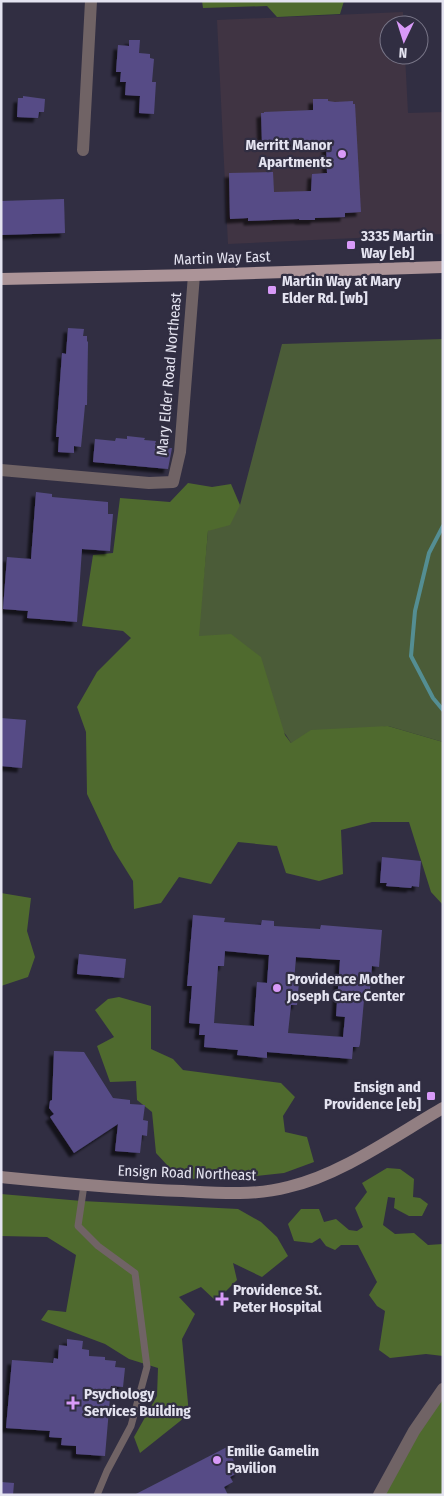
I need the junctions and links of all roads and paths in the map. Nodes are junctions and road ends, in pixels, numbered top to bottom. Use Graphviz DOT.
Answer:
graph roads {
  1 [pos="91,1"];
  2 [pos="83,150"];
  3 [pos="443,267"];
  4 [pos="194,275"];
  5 [pos="1,279"];
  6 [pos="1,470"];
  7 [pos="443,1108"];
  8 [pos="1,1177"];
  9 [pos="84,1185"];
  10 [pos="443,1389"];
  11 [pos="97,1495"];
  12 [pos="379,1495"];
  1 -- 2 [label="street"];
  3 -- 4 [label="main road, Martin Way East"];
  4 -- 5 [label="main road, Martin Way East"];
  4 -- 6 [label="street, Mary Elder Road Northeast"];
  7 -- 9 [label="street, Ensign Road Northeast"];
  8 -- 9 [label="street, Ensign Road Northeast"];
  9 -- 11 [label="lane"];
  10 -- 12 [label="street"];
}
